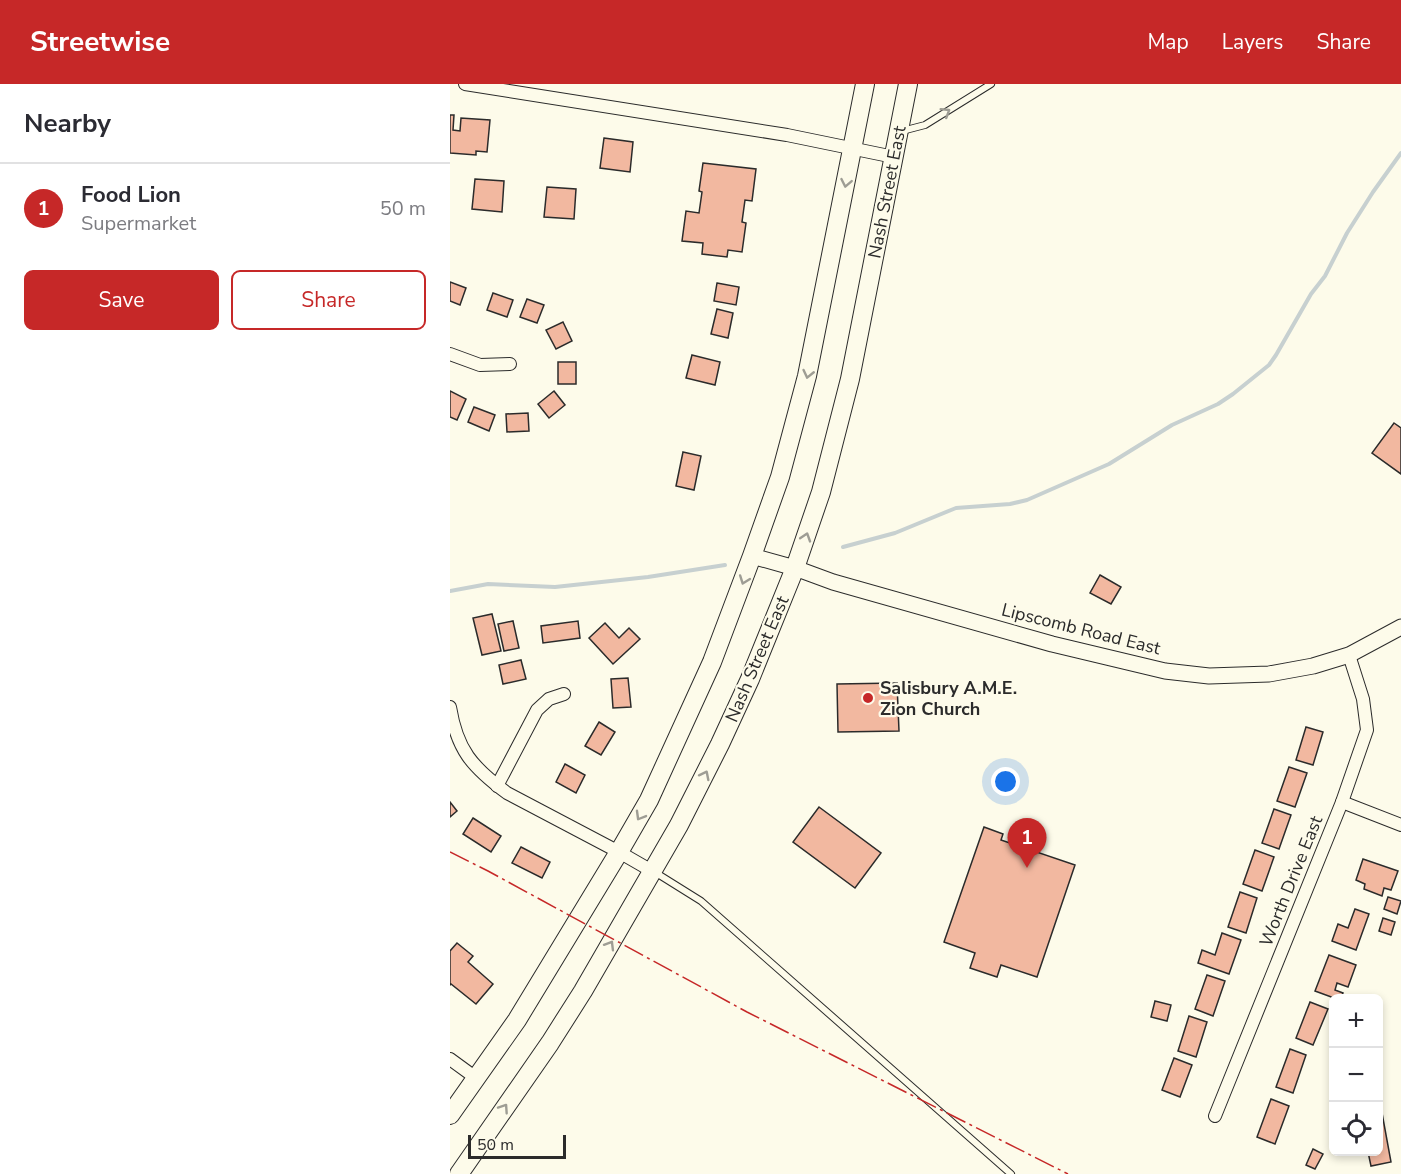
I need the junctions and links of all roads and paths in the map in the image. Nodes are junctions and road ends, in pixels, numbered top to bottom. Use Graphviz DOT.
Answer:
graph roads {
  1 [pos="465,84"];
  2 [pos="866,84"];
  3 [pos="908,84"];
  4 [pos="991,84"];
  5 [pos="898,132"];
  6 [pos="853,149"];
  7 [pos="894,157"];
  8 [pos="450,354"];
  9 [pos="510,364"];
  10 [pos="752,556"];
  11 [pos="795,568"];
  12 [pos="1401,627"];
  13 [pos="1349,655"];
  14 [pos="564,694"];
  15 [pos="450,707"];
  16 [pos="497,786"];
  17 [pos="1342,802"];
  18 [pos="1401,825"];
  19 [pos="620,852"];
  20 [pos="652,871"];
  21 [pos="450,1059"];
  22 [pos="476,1078"];
  23 [pos="450,1115"];
  24 [pos="1215,1116"];
  25 [pos="459,1174"];
  26 [pos="1011,1174"];
  1 -- 6 [label="street"];
  2 -- 6 [label="main road"];
  3 -- 5 [label="main road, Nash Street East"];
  5 -- 4 [label="lane, one-way"];
  5 -- 7 [label="main road, Nash Street East"];
  6 -- 7 [label="street"];
  6 -- 10 [label="main road, one-way"];
  11 -- 7 [label="main road, Nash Street East, one-way"];
  8 -- 9 [label="street"];
  10 -- 11 [label="street, Lipscomb Road East"];
  10 -- 19 [label="main road, one-way"];
  11 -- 13 [label="street, Lipscomb Road East"];
  20 -- 11 [label="main road, Nash Street East, one-way"];
  12 -- 13 [label="street, Lipscomb Road East"];
  13 -- 17 [label="street, Worth Drive East"];
  14 -- 16 [label="street"];
  15 -- 16 [label="street"];
  16 -- 19 [label="street"];
  17 -- 18 [label="street"];
  17 -- 24 [label="street, Worth Drive East"];
  19 -- 20 [label="street"];
  19 -- 22 [label="main road"];
  25 -- 20 [label="main road, Nash Street East, one-way"];
  20 -- 26 [label="lane"];
  21 -- 22 [label="street"];
  22 -- 23 [label="main road"];
}
